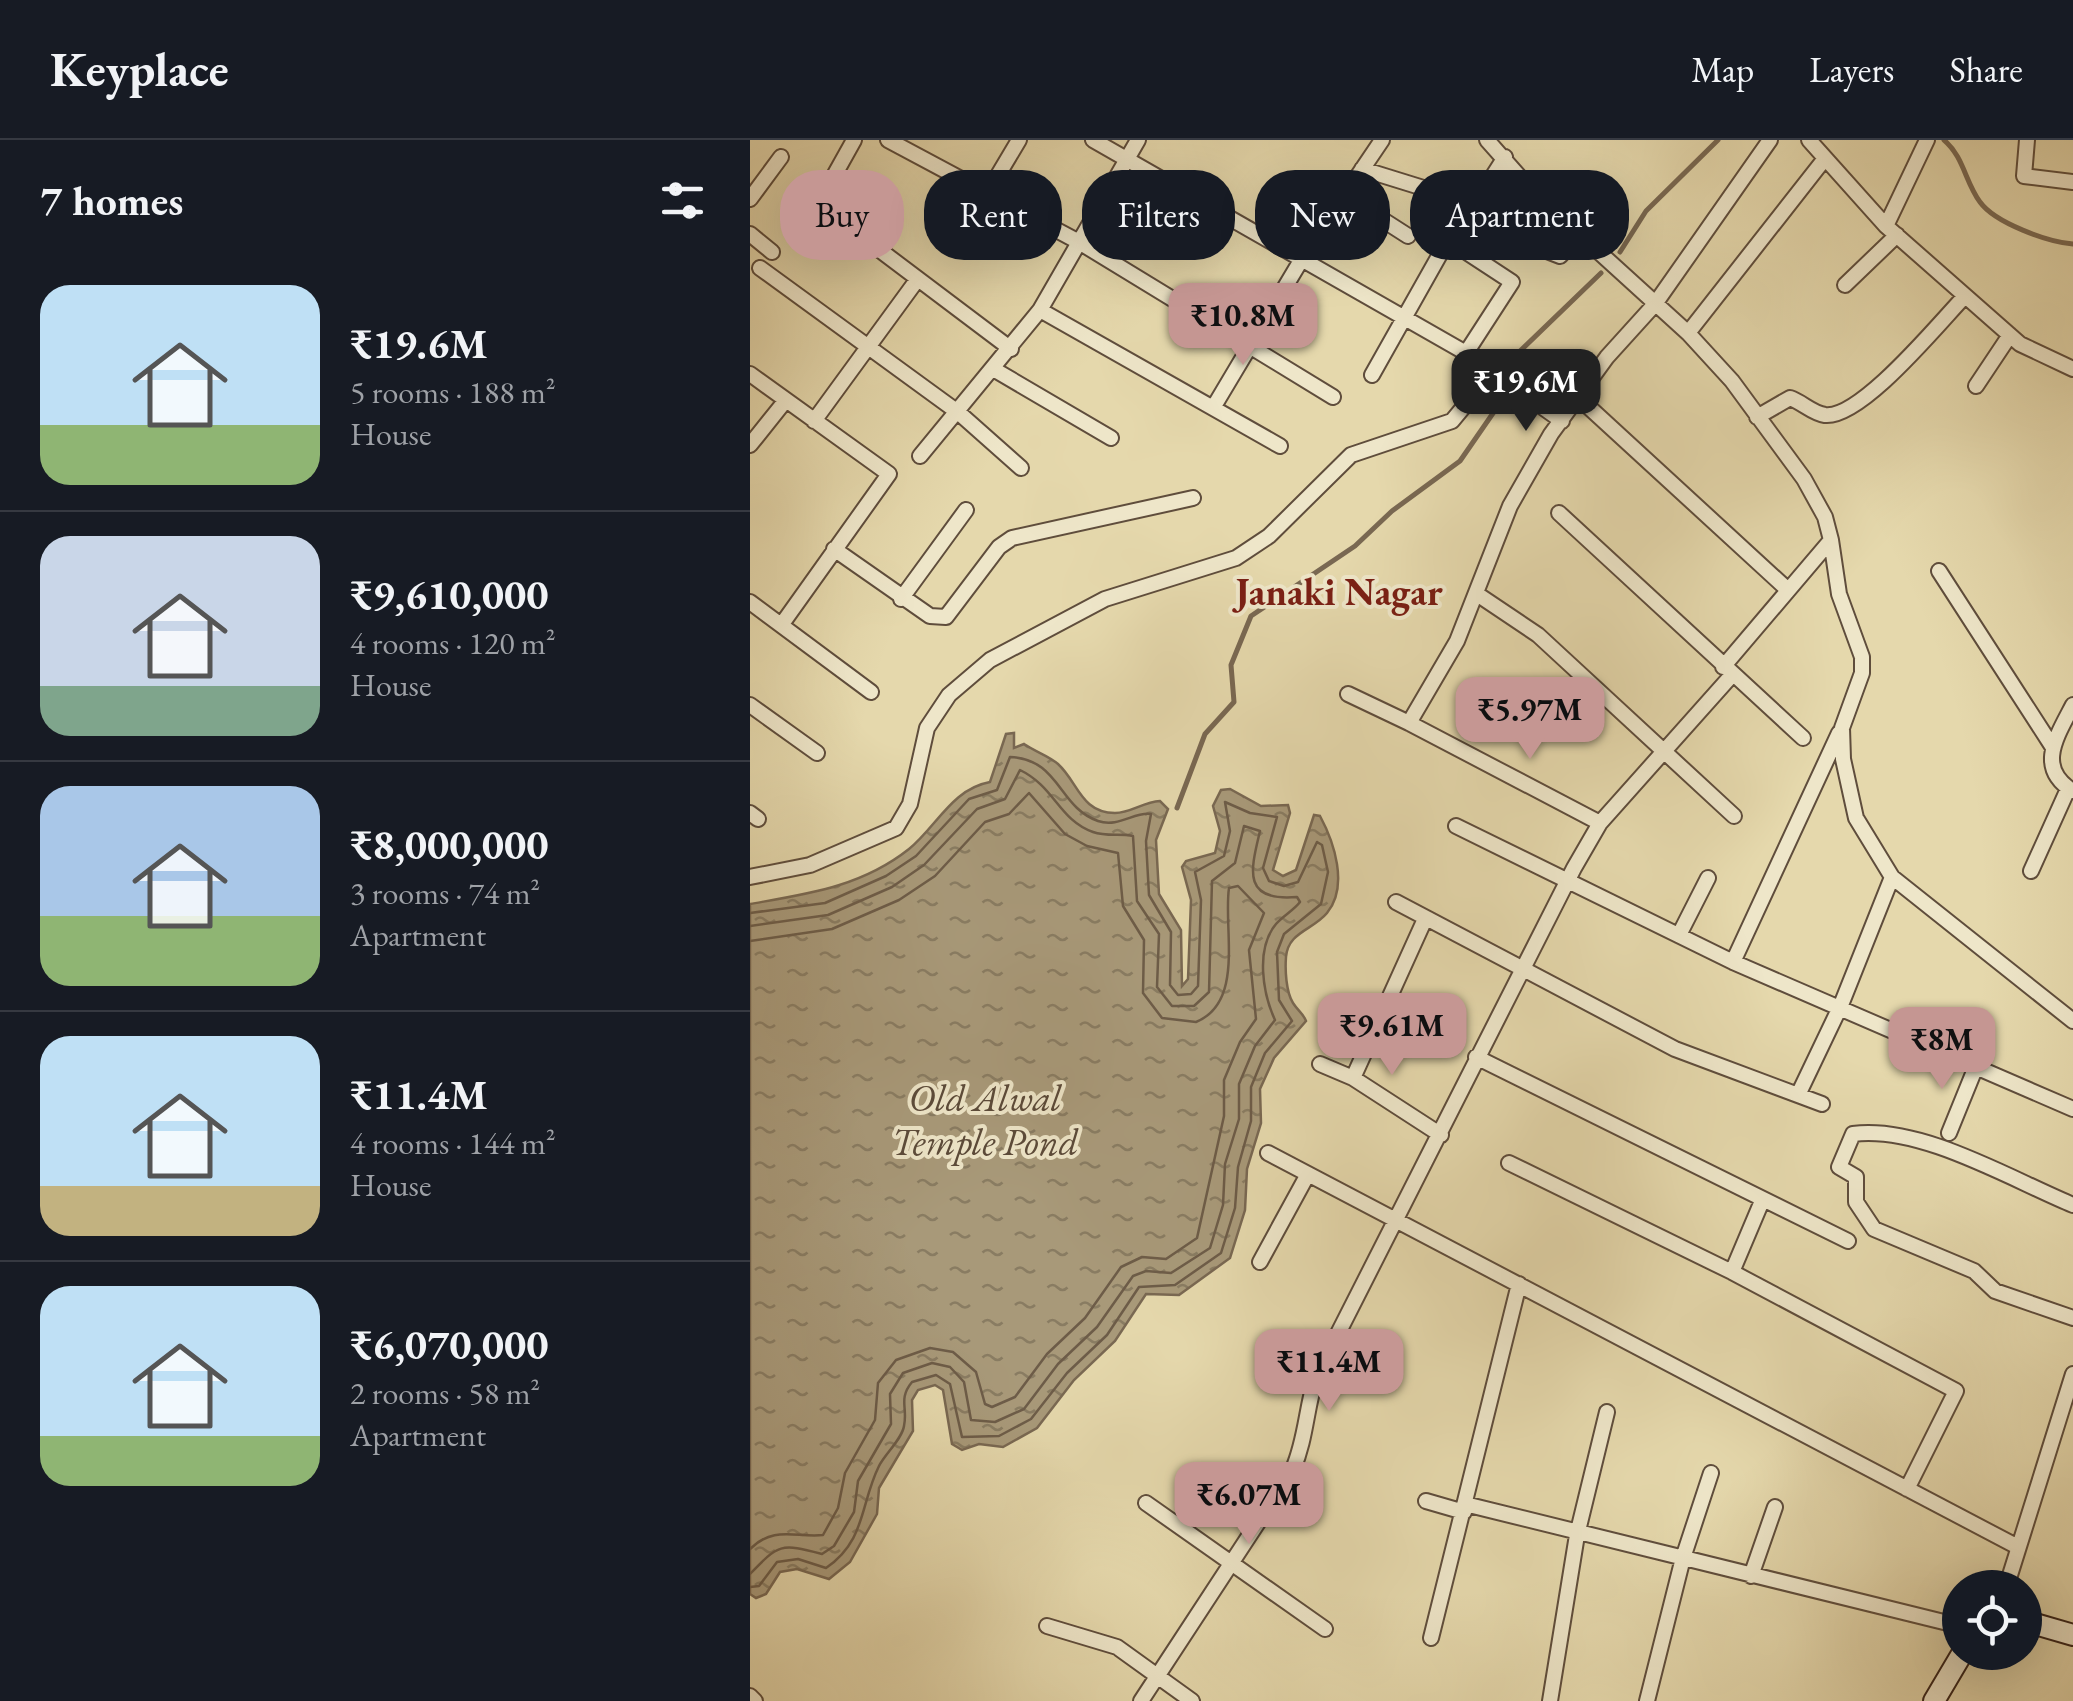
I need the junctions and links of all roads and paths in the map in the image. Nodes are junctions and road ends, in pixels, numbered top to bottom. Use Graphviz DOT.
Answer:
graph roads {
  1 [pos="854,140"];
  2 [pos="888,140"];
  3 [pos="1018,140"];
  4 [pos="1093,140"];
  5 [pos="1138,140"];
  6 [pos="1382,140"];
  7 [pos="1487,140"];
  8 [pos="1770,140"];
  9 [pos="1809,140"];
  10 [pos="1927,140"];
  11 [pos="2027,140"];
  12 [pos="781,157"];
  13 [pos="1504,158"];
  14 [pos="1126,160"];
  15 [pos="1823,160"];
  16 [pos="1362,169"];
  17 [pos="946,170"];
  18 [pos="1001,170"];
  19 [pos="1516,170"];
  20 [pos="2073,182"];
  21 [pos="750,199"];
  22 [pos="1390,224"];
  23 [pos="1255,230"];
  24 [pos="1892,230"];
  25 [pos="1062,233"];
  26 [pos="750,234"];
  27 [pos="1408,236"];
  28 [pos="1079,242"];
  29 [pos="772,252"];
  30 [pos="1301,260"];
  31 [pos="1310,260"];
  32 [pos="1607,260"];
  33 [pos="760,268"];
  34 [pos="917,280"];
  35 [pos="1845,285"];
  36 [pos="1965,296"];
  37 [pos="1655,304"];
  38 [pos="1040,310"];
  39 [pos="1404,318"];
  40 [pos="1688,333"];
  41 [pos="2010,335"];
  42 [pos="868,346"];
  43 [pos="1248,346"];
  44 [pos="1011,348"];
  45 [pos="1466,354"];
  46 [pos="2073,369"];
  47 [pos="994,370"];
  48 [pos="750,374"];
  49 [pos="1372,375"];
  50 [pos="1496,377"];
  51 [pos="1976,386"];
  52 [pos="1334,398"];
  53 [pos="1580,398"];
  54 [pos="786,400"];
  55 [pos="1213,408"];
  56 [pos="959,413"];
  57 [pos="1757,416"];
  58 [pos="814,421"];
  59 [pos="1562,421"];
  60 [pos="1110,438"];
  61 [pos="750,445"];
  62 [pos="1280,446"];
  63 [pos="920,456"];
  64 [pos="1021,468"];
  65 [pos="1193,498"];
  66 [pos="966,510"];
  67 [pos="1559,514"];
  68 [pos="1831,540"];
  69 [pos="834,549"];
  70 [pos="1939,571"];
  71 [pos="1788,590"];
  72 [pos="1476,594"];
  73 [pos="901,599"];
  74 [pos="750,602"];
  75 [pos="782,624"];
  76 [pos="1727,671"];
  77 [pos="871,692"];
  78 [pos="1348,694"];
  79 [pos="750,705"];
  80 [pos="2073,705"];
  81 [pos="1408,722"];
  82 [pos="1842,728"];
  83 [pos="1803,738"];
  84 [pos="2052,746"];
  85 [pos="816,752"];
  86 [pos="1664,752"];
  87 [pos="2071,790"];
  88 [pos="1734,816"];
  89 [pos="1600,823"];
  90 [pos="1456,826"];
  91 [pos="2031,872"];
  92 [pos="750,877"];
  93 [pos="1892,877"];
  94 [pos="1708,878"];
  95 [pos="1568,882"];
  96 [pos="1396,902"];
  97 [pos="1426,919"];
  98 [pos="1679,936"];
  99 [pos="1733,962"];
  100 [pos="1524,967"];
  101 [pos="1841,1005"];
  102 [pos="2073,1021"];
  103 [pos="1476,1057"];
  104 [pos="1320,1064"];
  105 [pos="1975,1068"];
  106 [pos="1353,1078"];
  107 [pos="1798,1095"];
  108 [pos="1822,1104"];
  109 [pos="2073,1109"];
  110 [pos="1949,1132"];
  111 [pos="1440,1136"];
  112 [pos="1268,1153"];
  113 [pos="1510,1163"];
  114 [pos="1308,1174"];
  115 [pos="1762,1201"];
  116 [pos="2073,1205"];
  117 [pos="1395,1219"];
  118 [pos="1848,1242"];
  119 [pos="1260,1262"];
  120 [pos="1732,1272"];
  121 [pos="1519,1284"];
  122 [pos="2073,1318"];
  123 [pos="2073,1374"];
  124 [pos="1607,1412"];
  125 [pos="1711,1472"];
  126 [pos="1907,1488"];
  127 [pos="1426,1501"];
  128 [pos="1146,1503"];
  129 [pos="1775,1507"];
  130 [pos="1464,1508"];
  131 [pos="1576,1535"];
  132 [pos="2018,1547"];
  133 [pos="1683,1558"];
  134 [pos="1230,1560"];
  135 [pos="2011,1570"];
  136 [pos="1751,1576"];
  137 [pos="1942,1622"];
  138 [pos="2042,1625"];
  139 [pos="1047,1626"];
  140 [pos="1325,1629"];
  141 [pos="2073,1635"];
  142 [pos="1431,1638"];
  143 [pos="1952,1670"];
  144 [pos="1157,1678"];
  145 [pos="1141,1701"];
  146 [pos="1192,1701"];
  147 [pos="1550,1701"];
  148 [pos="1647,1701"];
  149 [pos="1934,1701"];
  1 -- 34 [label="street"];
  2 -- 17 [label="street"];
  3 -- 18 [label="street"];
  4 -- 14 [label="street"];
  5 -- 14 [label="street"];
  6 -- 16 [label="street"];
  7 -- 13 [label="street"];
  8 -- 37 [label="street"];
  9 -- 15 [label="street"];
  10 -- 24 [label="street"];
  11 -- 20 [label="street"];
  12 -- 21 [label="street"];
  13 -- 16 [label="street"];
  13 -- 19 [label="street"];
  14 -- 23 [label="street"];
  14 -- 28 [label="street"];
  15 -- 24 [label="street"];
  15 -- 40 [label="street"];
  22 -- 27 [label="street"];
  24 -- 35 [label="street"];
  24 -- 36 [label="street"];
  25 -- 28 [label="street"];
  26 -- 29 [label="street"];
  28 -- 38 [label="street"];
  28 -- 43 [label="street"];
  30 -- 43 [label="street"];
  31 -- 39 [label="street"];
  32 -- 37 [label="street"];
  33 -- 42 [label="street"];
  34 -- 42 [label="street"];
  34 -- 44 [label="street"];
  36 -- 41 [label="street"];
  36 -- 57 [label="street"];
  37 -- 40 [label="street"];
  37 -- 53 [label="street"];
  38 -- 44 [label="street"];
  38 -- 55 [label="street"];
  39 -- 45 [label="street"];
  39 -- 45 [label="street"];
  39 -- 49 [label="street"];
  40 -- 57 [label="street"];
  41 -- 46 [label="street"];
  41 -- 51 [label="street"];
  42 -- 56 [label="street"];
  42 -- 58 [label="street"];
  43 -- 52 [label="street"];
  43 -- 55 [label="street"];
  44 -- 47 [label="street"];
  45 -- 50 [label="street"];
  47 -- 56 [label="street"];
  47 -- 60 [label="street"];
  48 -- 54 [label="street"];
  50 -- 59 [label="street"];
  50 -- 92 [label="street"];
  53 -- 59 [label="street"];
  53 -- 71 [label="street"];
  54 -- 58 [label="street"];
  54 -- 61 [label="street"];
  55 -- 62 [label="street"];
  56 -- 63 [label="street"];
  56 -- 64 [label="street"];
  57 -- 68 [label="street"];
  58 -- 69 [label="street"];
  59 -- 72 [label="street"];
  65 -- 73 [label="street"];
  66 -- 73 [label="street"];
  67 -- 76 [label="street"];
  68 -- 71 [label="street"];
  68 -- 82 [label="street"];
  69 -- 73 [label="street"];
  69 -- 75 [label="street"];
  70 -- 84 [label="street"];
  71 -- 76 [label="street"];
  72 -- 81 [label="street"];
  72 -- 86 [label="street"];
  74 -- 75 [label="street"];
  75 -- 77 [label="street"];
  76 -- 83 [label="street"];
  76 -- 86 [label="street"];
  78 -- 81 [label="street"];
  79 -- 85 [label="street"];
  80 -- 84 [label="street"];
  81 -- 89 [label="street"];
  82 -- 93 [label="street"];
  82 -- 99 [label="street"];
  84 -- 87 [label="street"];
  86 -- 88 [label="street"];
  86 -- 89 [label="street"];
  87 -- 91 [label="street"];
  89 -- 95 [label="street"];
  90 -- 95 [label="street"];
  93 -- 101 [label="street"];
  93 -- 102 [label="street"];
  94 -- 98 [label="street"];
  95 -- 98 [label="street"];
  95 -- 100 [label="street"];
  96 -- 97 [label="street"];
  97 -- 100 [label="street"];
  97 -- 106 [label="street"];
  98 -- 99 [label="street"];
  99 -- 101 [label="street"];
  100 -- 103 [label="street"];
  100 -- 107 [label="street"];
  101 -- 105 [label="street"];
  101 -- 107 [label="street"];
  103 -- 111 [label="street"];
  103 -- 115 [label="street"];
  104 -- 106 [label="street"];
  105 -- 109 [label="street"];
  105 -- 110 [label="street"];
  106 -- 111 [label="street"];
  107 -- 108 [label="street"];
  111 -- 117 [label="street"];
  112 -- 114 [label="street"];
  113 -- 120 [label="street"];
  114 -- 117 [label="street"];
  114 -- 119 [label="street"];
  115 -- 118 [label="street"];
  115 -- 120 [label="street"];
  116 -- 122 [label="street"];
  117 -- 121 [label="street"];
  117 -- 134 [label="street"];
  120 -- 126 [label="street"];
  121 -- 126 [label="street"];
  121 -- 130 [label="street"];
  123 -- 132 [label="street"];
  124 -- 131 [label="street"];
  125 -- 133 [label="street"];
  126 -- 132 [label="street"];
  127 -- 130 [label="street"];
  128 -- 134 [label="street"];
  129 -- 136 [label="street"];
  130 -- 131 [label="street"];
  130 -- 142 [label="street"];
  131 -- 133 [label="street"];
  131 -- 147 [label="street"];
  132 -- 135 [label="street"];
  133 -- 136 [label="street"];
  133 -- 148 [label="street"];
  134 -- 140 [label="street"];
  134 -- 144 [label="street"];
  136 -- 137 [label="street"];
  138 -- 141 [label="main road"];
  139 -- 144 [label="street"];
  143 -- 149 [label="main road"];
  144 -- 145 [label="street"];
  144 -- 146 [label="street"];
}
